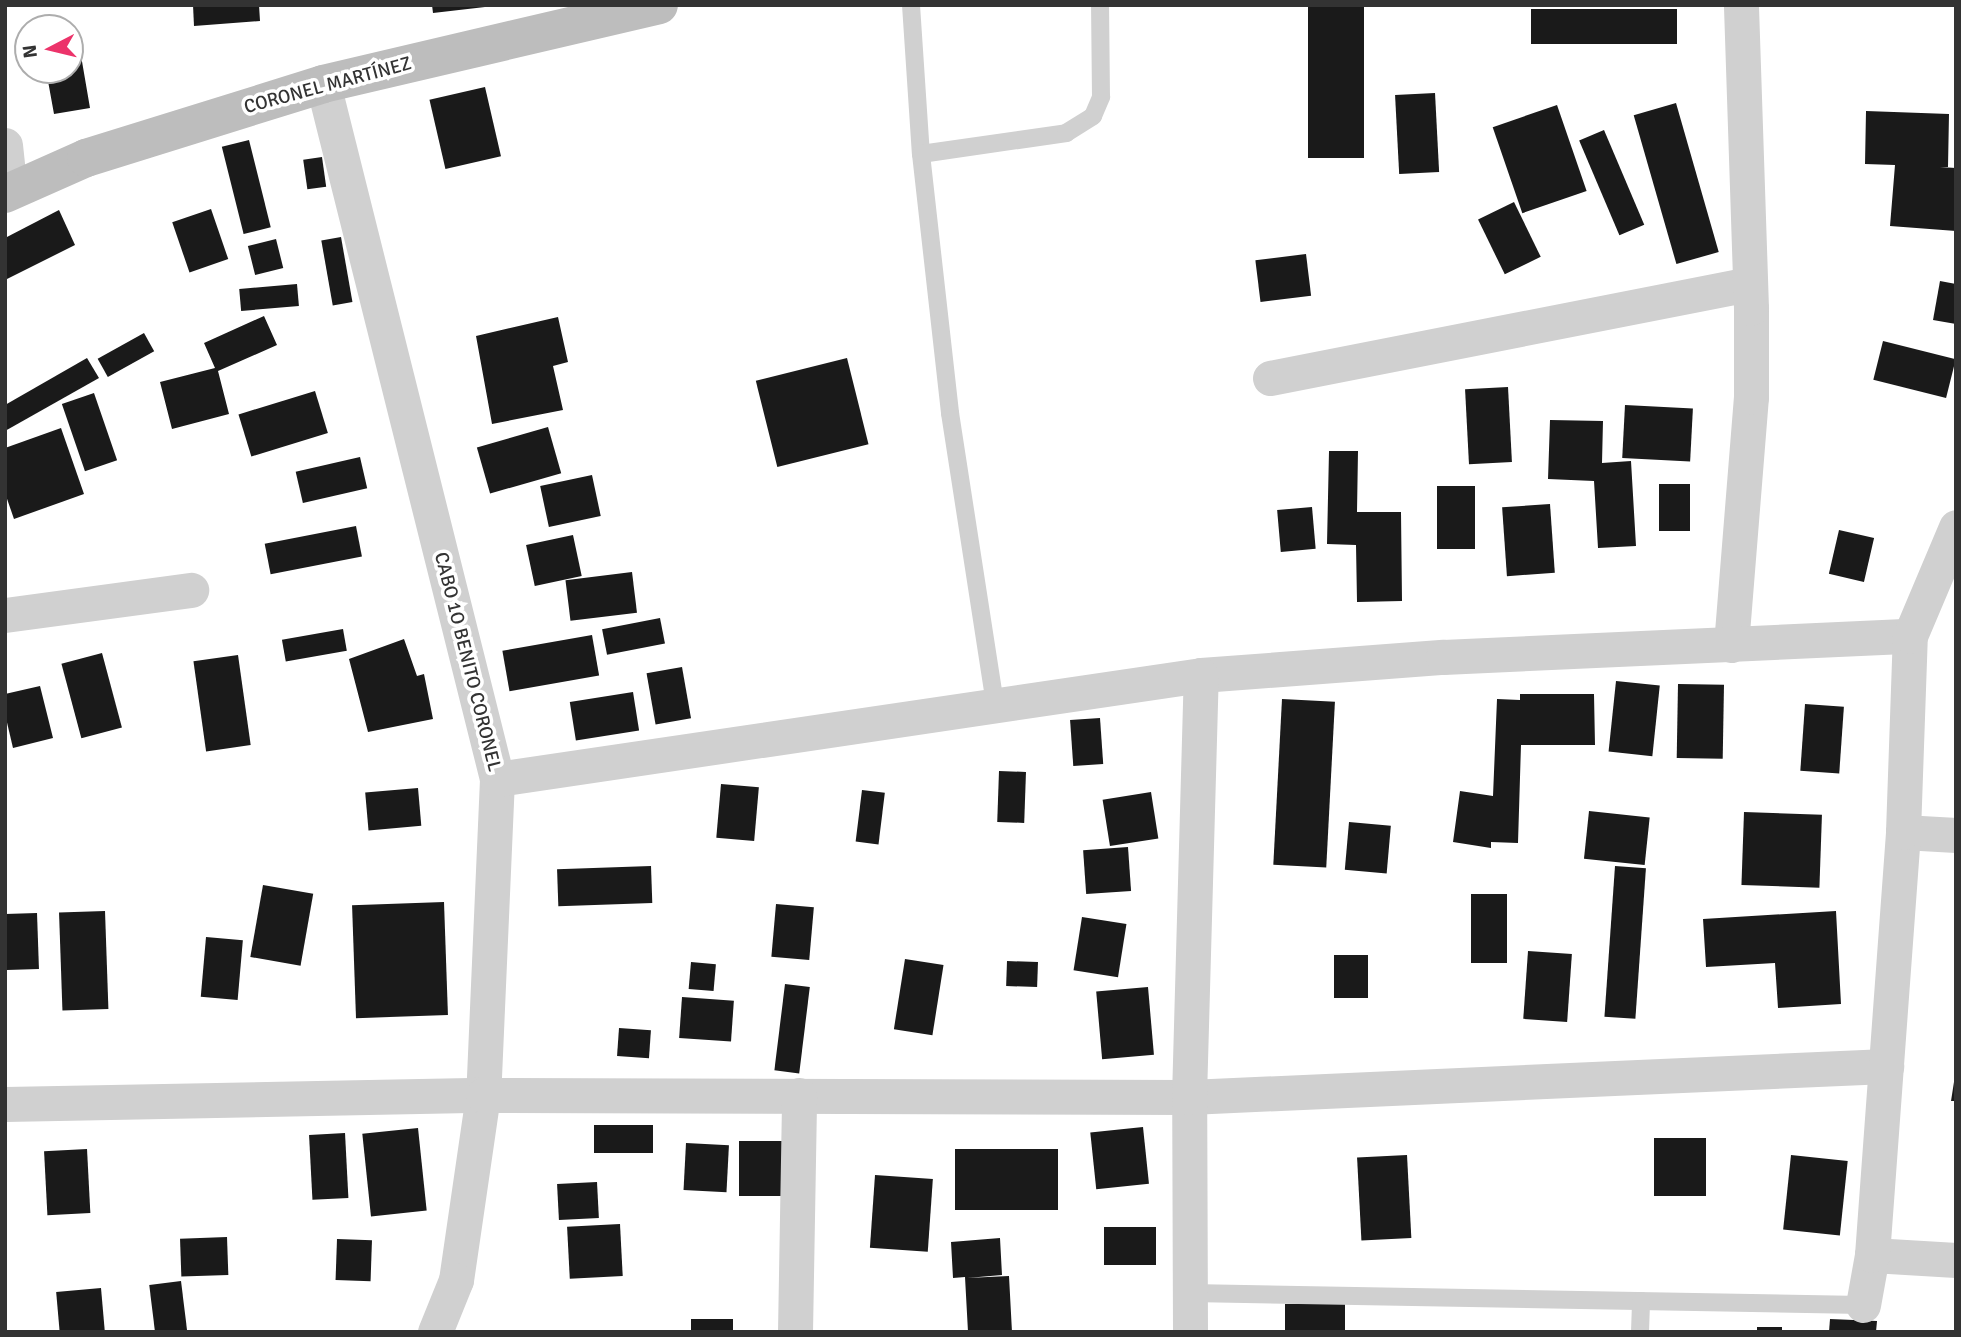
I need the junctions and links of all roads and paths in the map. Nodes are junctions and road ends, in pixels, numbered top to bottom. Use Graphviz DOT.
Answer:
graph roads {
  1 [pos="659,5"];
  2 [pos="911,5"];
  3 [pos="1100,5"];
  4 [pos="1741,5"];
  5 [pos="323,84"];
  6 [pos="5,145"];
  7 [pos="922,154"];
  8 [pos="7,193"];
  9 [pos="1750,284"];
  10 [pos="1270,378"];
  11 [pos="1956,527"];
  12 [pos="191,590"];
  13 [pos="5,615"];
  14 [pos="1910,636"];
  15 [pos="1731,645"];
  16 [pos="1201,675"];
  17 [pos="995,705"];
  18 [pos="497,779"];
  19 [pos="1903,832"];
  20 [pos="1956,835"];
  21 [pos="1886,1066"];
  22 [pos="483,1095"];
  23 [pos="799,1095"];
  24 [pos="1189,1097"];
  25 [pos="5,1104"];
  26 [pos="1872,1255"];
  27 [pos="1956,1259"];
  28 [pos="1190,1293"];
  29 [pos="1642,1301"];
  30 [pos="1863,1305"];
  31 [pos="435,1332"];
  32 [pos="794,1332"];
  33 [pos="1190,1332"];
  34 [pos="1640,1332"];
  1 -- 5 [label="main road, CORONEL MARTÍNEZ"];
  2 -- 7 [label="lane"];
  3 -- 7 [label="lane"];
  4 -- 9 [label="street"];
  5 -- 8 [label="main road, CORONEL MARTÍNEZ"];
  5 -- 18 [label="street, CABO 1O BENITO CORONEL"];
  6 -- 8 [label="street"];
  7 -- 17 [label="lane"];
  9 -- 10 [label="street"];
  9 -- 15 [label="street"];
  11 -- 14 [label="street"];
  12 -- 13 [label="street"];
  14 -- 15 [label="street"];
  14 -- 19 [label="street"];
  15 -- 16 [label="street"];
  16 -- 17 [label="street"];
  16 -- 24 [label="street"];
  17 -- 18 [label="street"];
  18 -- 22 [label="street, CABO 1O BENITO CORONEL"];
  19 -- 20 [label="street"];
  19 -- 21 [label="street"];
  21 -- 24 [label="street"];
  21 -- 26 [label="street"];
  22 -- 23 [label="street"];
  22 -- 25 [label="street"];
  22 -- 31 [label="street, CABO 1O BENITO CORONEL"];
  23 -- 24 [label="street"];
  23 -- 32 [label="street"];
  24 -- 28 [label="street"];
  26 -- 27 [label="street"];
  26 -- 30 [label="street"];
  28 -- 29 [label="lane"];
  28 -- 33 [label="street"];
  29 -- 30 [label="lane"];
  29 -- 34 [label="lane"];
}
